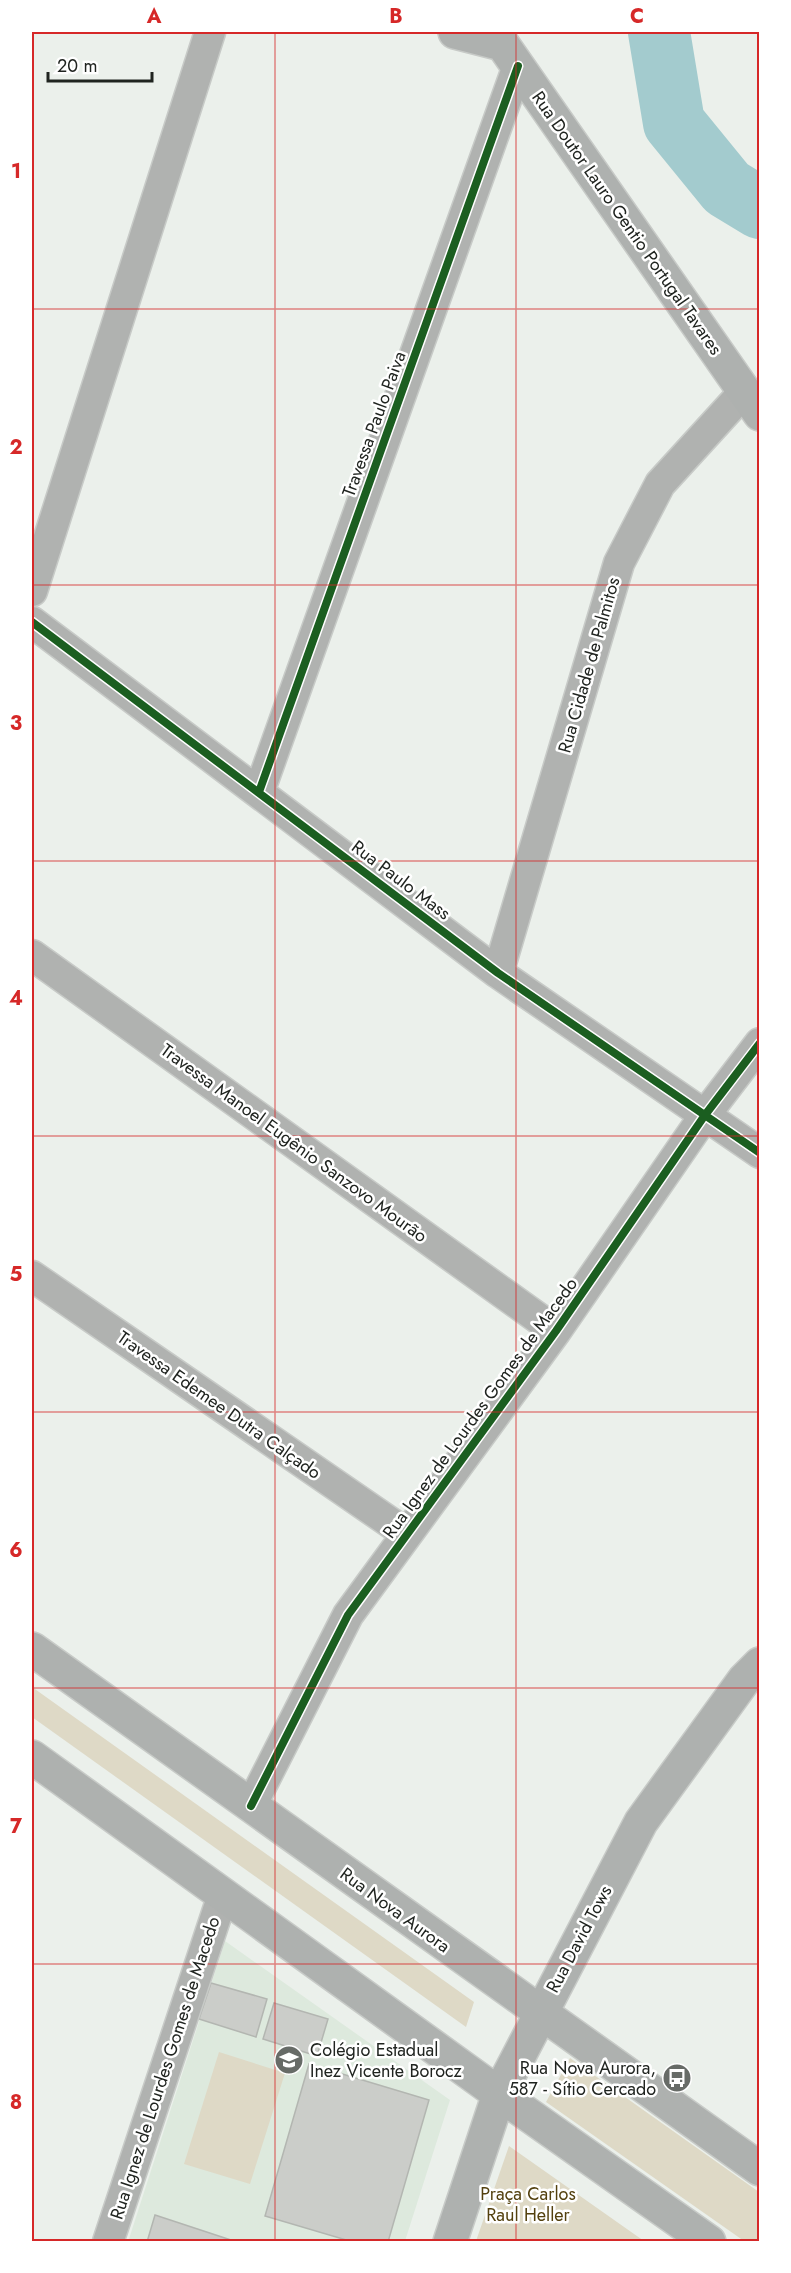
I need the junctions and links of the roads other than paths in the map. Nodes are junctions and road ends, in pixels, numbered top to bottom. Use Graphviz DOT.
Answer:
graph roads {
  1 [pos="210,32"];
  2 [pos="455,32"];
  3 [pos="505,47"];
  4 [pos="752,403"];
  5 [pos="32,591"];
  6 [pos="32,622"];
  7 [pos="259,792"];
  8 [pos="32,956"];
  9 [pos="498,973"];
  10 [pos="759,1043"];
  11 [pos="705,1115"];
  12 [pos="759,1153"];
  13 [pos="32,1276"];
  14 [pos="556,1331"];
  15 [pos="407,1534"];
  16 [pos="32,1650"];
  17 [pos="759,1664"];
  18 [pos="32,1757"];
  19 [pos="251,1806"];
  20 [pos="223,1895"];
  21 [pos="540,2013"];
  22 [pos="499,2094"];
  23 [pos="759,2169"];
  24 [pos="108,2241"];
  25 [pos="450,2241"];
  26 [pos="709,2241"];
  1 -- 5 [label="street"];
  2 -- 3 [label="main road"];
  3 -- 4 [label="main road, Rua Doutor Lauro Gentio Portugal Tavares"];
  3 -- 7 [label="street, Travessa Paulo Paiva"];
  4 -- 9 [label="street, Rua Cidade de Palmitos"];
  6 -- 7 [label="street, Rua Paulo Mass"];
  7 -- 9 [label="street, Rua Paulo Mass"];
  8 -- 14 [label="street, Travessa Manoel Eugênio Sanzovo Mourão"];
  9 -- 11 [label="street, Rua Paulo Mass"];
  10 -- 11 [label="street, Rua Ignez de Lourdes Gomes de Macedo"];
  11 -- 12 [label="street, Rua Paulo Mass"];
  11 -- 14 [label="street, Rua Ignez de Lourdes Gomes de Macedo"];
  13 -- 15 [label="street, Travessa Edemee Dutra Calçado"];
  14 -- 15 [label="street, Rua Ignez de Lourdes Gomes de Macedo"];
  15 -- 19 [label="street, Rua Ignez de Lourdes Gomes de Macedo"];
  16 -- 19 [label="main road, Rua Nova Aurora"];
  17 -- 21 [label="main road, Rua David Tows"];
  18 -- 20 [label="main road"];
  19 -- 21 [label="main road, Rua Nova Aurora"];
  20 -- 22 [label="main road"];
  20 -- 24 [label="street, Rua Ignez de Lourdes Gomes de Macedo"];
  21 -- 22 [label="main road, Rua David Tows"];
  21 -- 23 [label="main road, Rua Nova Aurora"];
  22 -- 25 [label="main road, Rua David Tows"];
  22 -- 26 [label="main road"];
}
